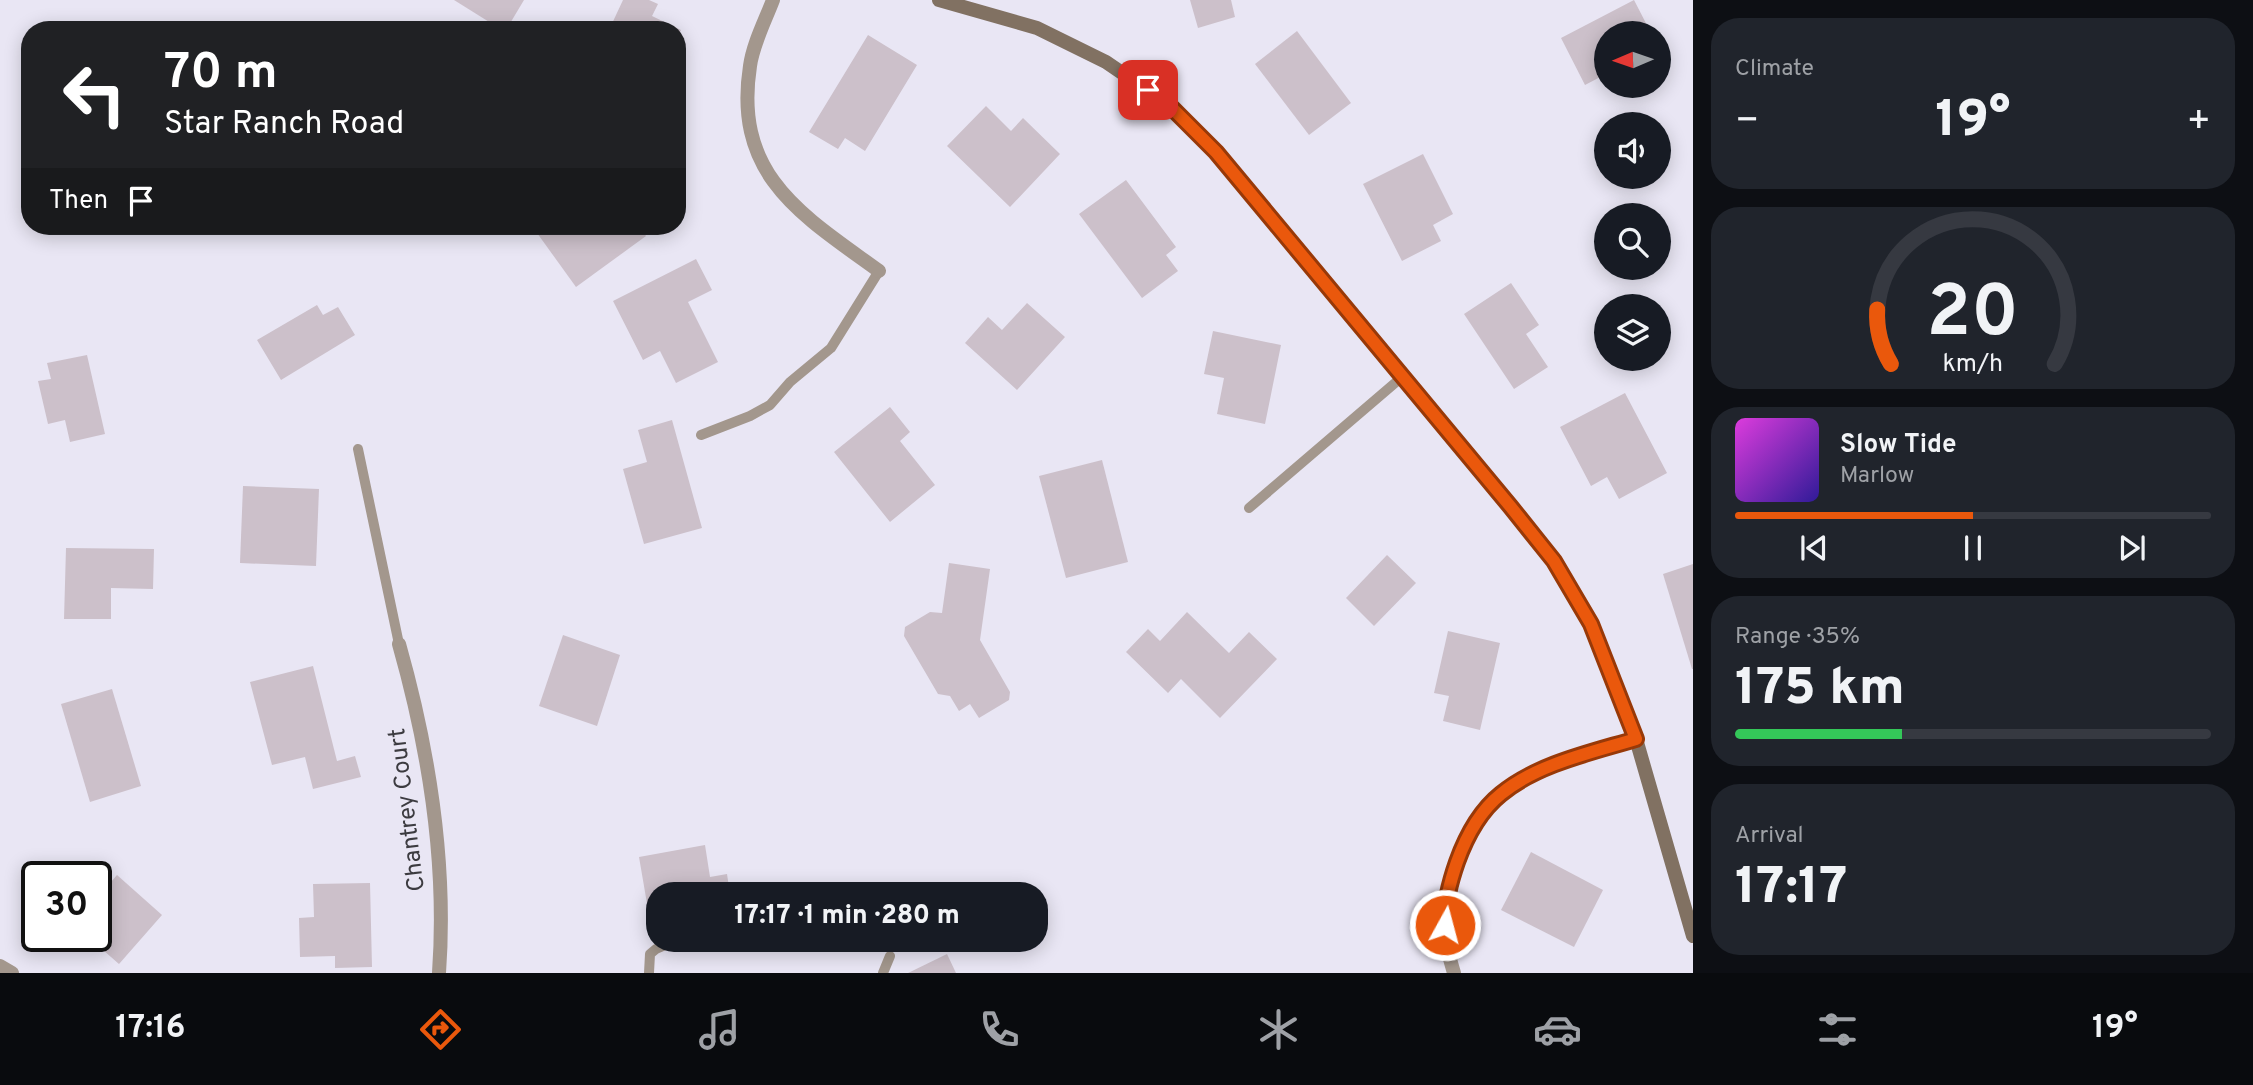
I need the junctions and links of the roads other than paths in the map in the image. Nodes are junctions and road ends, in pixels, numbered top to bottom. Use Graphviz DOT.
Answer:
graph roads {
  1 [pos="773,0"];
  2 [pos="939,0"];
  3 [pos="879,271"];
  4 [pos="1402,377"];
  5 [pos="701,435"];
  6 [pos="358,449"];
  7 [pos="1249,508"];
  8 [pos="399,644"];
  9 [pos="1636,739"];
  10 [pos="1693,936"];
  11 [pos="652,952"];
  12 [pos="890,956"];
  13 [pos="0,966"];
  14 [pos="12,973"];
  15 [pos="439,973"];
  16 [pos="649,973"];
  17 [pos="883,973"];
  18 [pos="1454,973"];
  1 -- 3 [label="street"];
  2 -- 4 [label="street"];
  3 -- 5 [label="lane"];
  4 -- 7 [label="lane"];
  4 -- 9 [label="street"];
  6 -- 8 [label="lane"];
  8 -- 15 [label="street, Chantrey Court"];
  9 -- 10 [label="street"];
  9 -- 18 [label="street"];
  11 -- 16 [label="lane"];
  12 -- 17 [label="lane"];
  13 -- 14 [label="street"];
}
